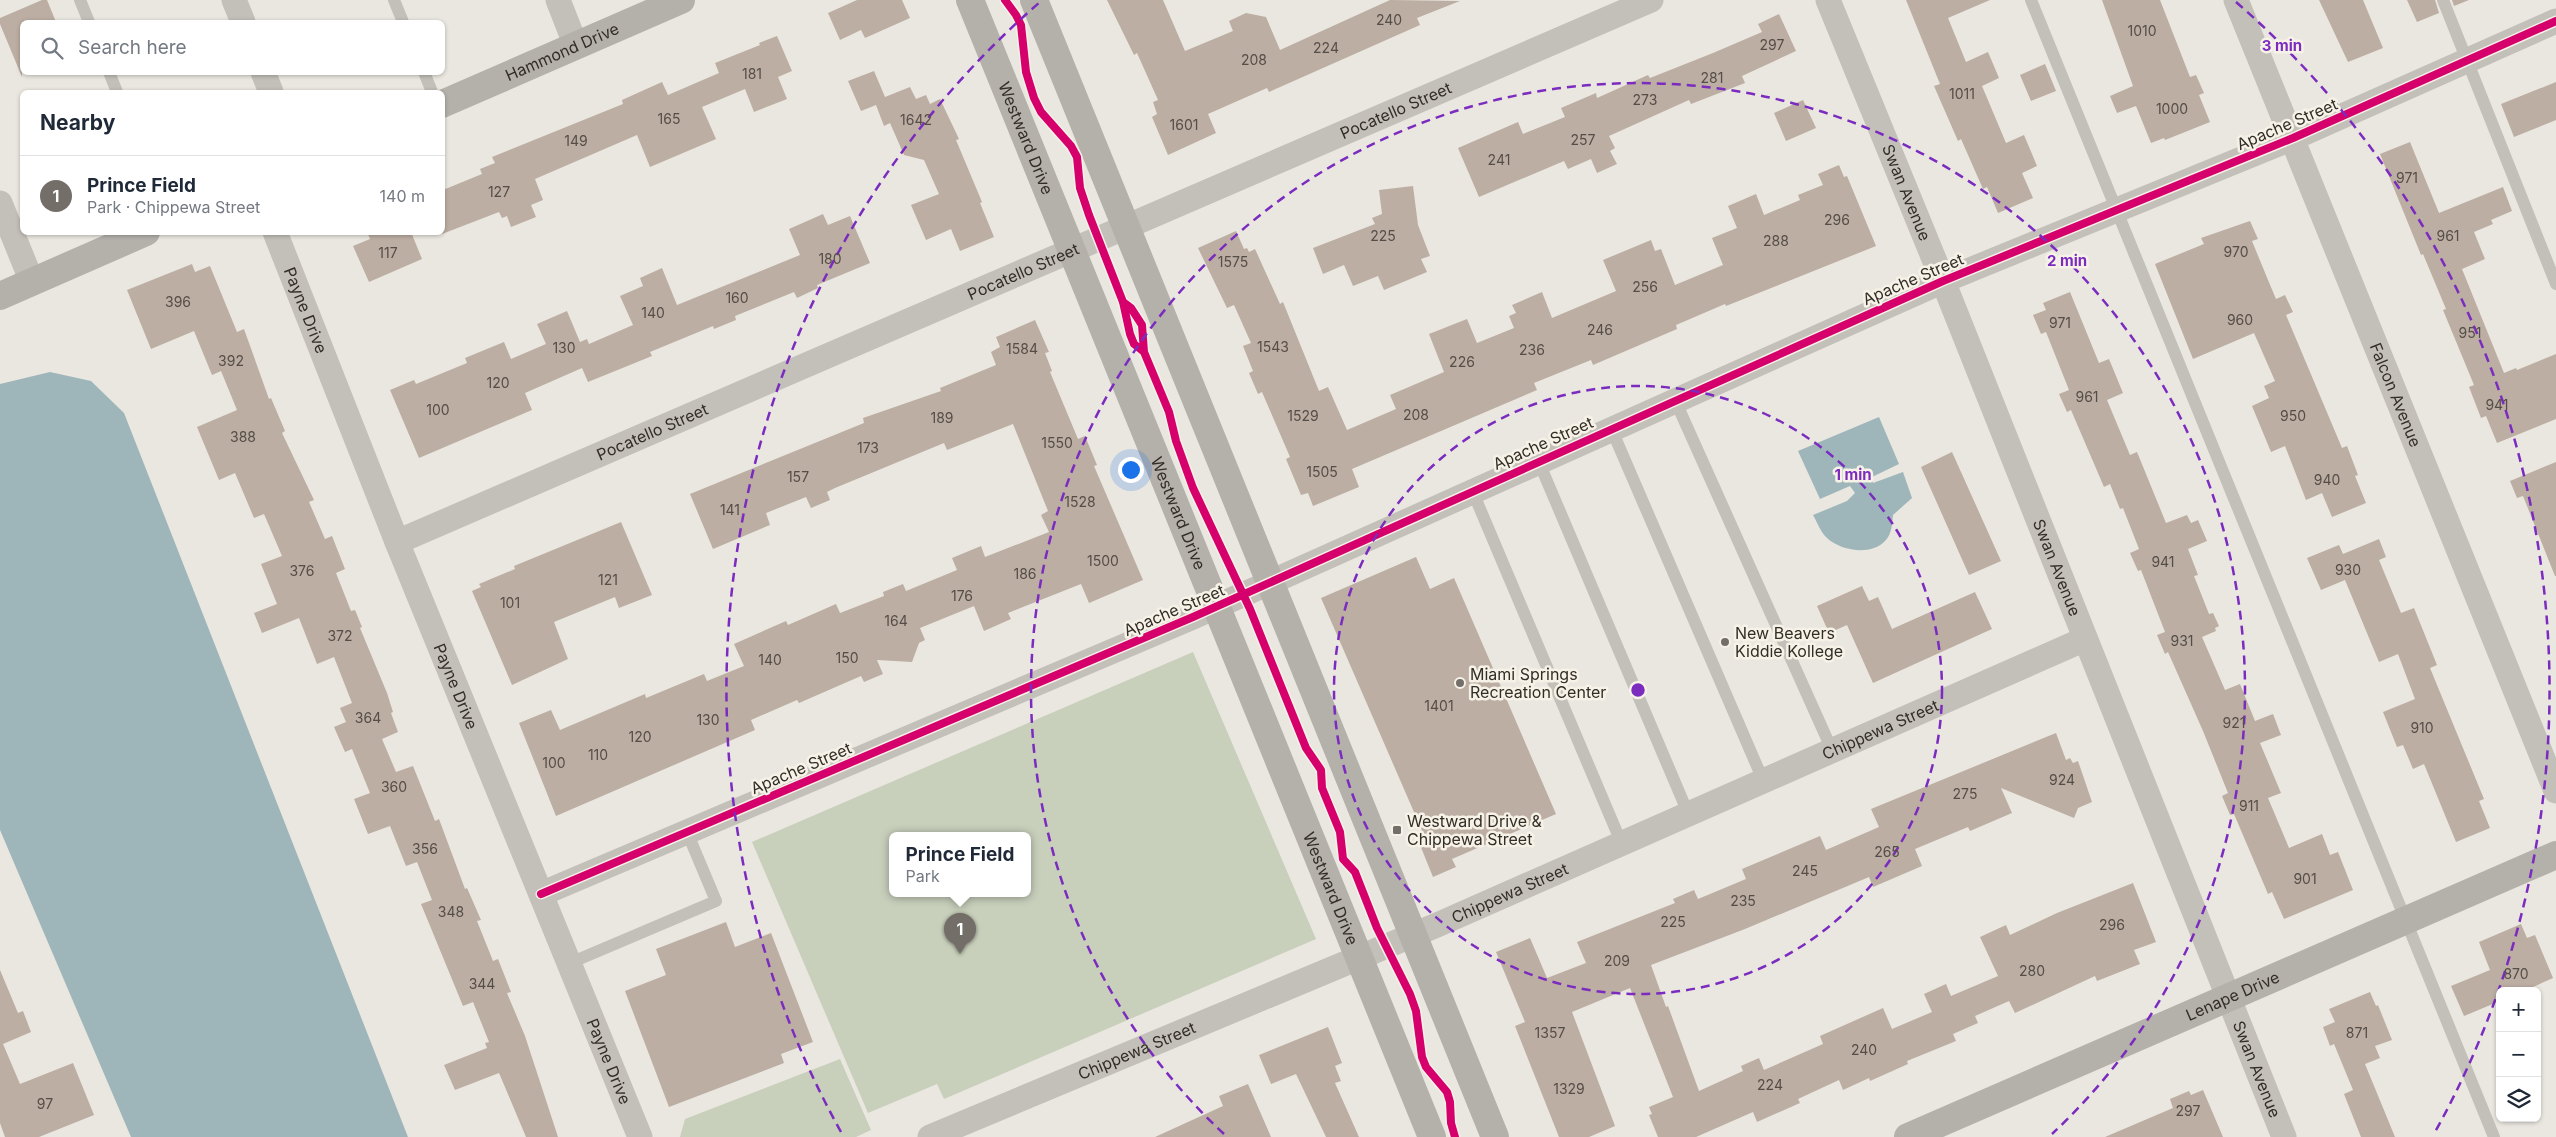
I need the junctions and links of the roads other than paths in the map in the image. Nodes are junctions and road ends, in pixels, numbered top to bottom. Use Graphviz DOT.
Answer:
graph roads {
  1 [pos="80,0"];
  2 [pos="234,0"];
  3 [pos="394,0"];
  4 [pos="558,0"];
  5 [pos="681,0"];
  6 [pos="970,0"];
  7 [pos="1034,0"];
  8 [pos="1651,0"];
  9 [pos="1828,0"];
  10 [pos="2031,0"];
  11 [pos="2236,0"];
  12 [pos="2443,0"];
  13 [pos="88,20"];
  14 [pos="242,20"];
  15 [pos="402,20"];
  16 [pos="2556,21"];
  17 [pos="576,46"];
  18 [pos="2467,61"];
  19 [pos="110,75"];
  20 [pos="264,75"];
  21 [pos="425,75"];
  22 [pos="116,90"];
  23 [pos="270,90"];
  24 [pos="431,90"];
  25 [pos="445,103"];
  26 [pos="2293,138"];
  27 [pos="0,203"];
  28 [pos="2117,210"];
  29 [pos="1125,228"];
  30 [pos="139,235"];
  31 [pos="276,235"];
  32 [pos="1074,250"];
  33 [pos="1943,280"];
  34 [pos="32,282"];
  35 [pos="2556,284"];
  36 [pos="0,296"];
  37 [pos="1675,400"];
  38 [pos="1611,428"];
  39 [pos="1538,460"];
  40 [pos="1472,490"];
  41 [pos="397,542"];
  42 [pos="1269,583"];
  43 [pos="1217,606"];
  44 [pos="2085,639"];
  45 [pos="1832,750"];
  46 [pos="1763,780"];
  47 [pos="2556,790"];
  48 [pos="1688,812"];
  49 [pos="687,832"];
  50 [pos="1622,842"];
  51 [pos="2556,855"];
  52 [pos="541,894"];
  53 [pos="2406,920"];
  54 [pos="1414,935"];
  55 [pos="1359,958"];
  56 [pos="570,963"];
  57 [pos="2228,996"];
  58 [pos="640,1137"];
  59 [pos="930,1137"];
  60 [pos="1432,1137"];
  61 [pos="1495,1137"];
  62 [pos="1908,1137"];
  63 [pos="2284,1137"];
  64 [pos="2494,1137"];
  1 -- 13 [label="lane"];
  2 -- 14 [label="street"];
  3 -- 15 [label="lane"];
  4 -- 17 [label="street"];
  5 -- 17 [label="street, Hammond Drive"];
  6 -- 32 [label="street, Westward Drive"];
  7 -- 29 [label="street"];
  8 -- 29 [label="street, Pocatello Street"];
  9 -- 33 [label="street, Swan Avenue"];
  10 -- 28 [label="lane"];
  11 -- 26 [label="street, Falcon Avenue"];
  12 -- 18 [label="lane"];
  16 -- 18 [label="street, Apache Street"];
  17 -- 25 [label="street, Hammond Drive"];
  18 -- 26 [label="street, Apache Street"];
  18 -- 35 [label="lane"];
  19 -- 22 [label="lane"];
  20 -- 23 [label="street"];
  21 -- 24 [label="lane"];
  26 -- 28 [label="street, Apache Street"];
  26 -- 47 [label="street, Falcon Avenue"];
  27 -- 34 [label="street"];
  28 -- 33 [label="street, Apache Street"];
  28 -- 53 [label="lane"];
  29 -- 32 [label="street, Pocatello Street"];
  29 -- 42 [label="street"];
  30 -- 34 [label="street"];
  31 -- 41 [label="street, Payne Drive"];
  32 -- 41 [label="street, Pocatello Street"];
  32 -- 43 [label="street, Westward Drive"];
  33 -- 37 [label="street, Apache Street"];
  33 -- 44 [label="street, Swan Avenue"];
  34 -- 36 [label="street"];
  37 -- 38 [label="street, Apache Street"];
  37 -- 45 [label="lane"];
  38 -- 39 [label="street, Apache Street"];
  38 -- 46 [label="lane"];
  39 -- 40 [label="street, Apache Street"];
  39 -- 48 [label="lane"];
  40 -- 42 [label="street, Apache Street"];
  40 -- 50 [label="lane"];
  41 -- 52 [label="street, Payne Drive"];
  42 -- 43 [label="street, Apache Street"];
  42 -- 54 [label="street"];
  43 -- 49 [label="street, Apache Street"];
  43 -- 55 [label="street, Westward Drive"];
  44 -- 45 [label="street, Chippewa Street"];
  44 -- 57 [label="street, Swan Avenue"];
  45 -- 46 [label="street, Chippewa Street"];
  46 -- 48 [label="street, Chippewa Street"];
  48 -- 50 [label="street, Chippewa Street"];
  49 -- 52 [label="street, Apache Street"];
  49 -- 56 [label="lane"];
  50 -- 54 [label="street, Chippewa Street"];
  51 -- 53 [label="street, Lenape Drive"];
  52 -- 56 [label="street, Payne Drive"];
  53 -- 57 [label="street, Lenape Drive"];
  53 -- 64 [label="lane"];
  54 -- 55 [label="street, Chippewa Street"];
  54 -- 61 [label="street"];
  55 -- 59 [label="street, Chippewa Street"];
  55 -- 60 [label="street, Westward Drive"];
  56 -- 58 [label="street, Payne Drive"];
  57 -- 62 [label="street, Lenape Drive"];
  57 -- 63 [label="street, Swan Avenue"];
}
